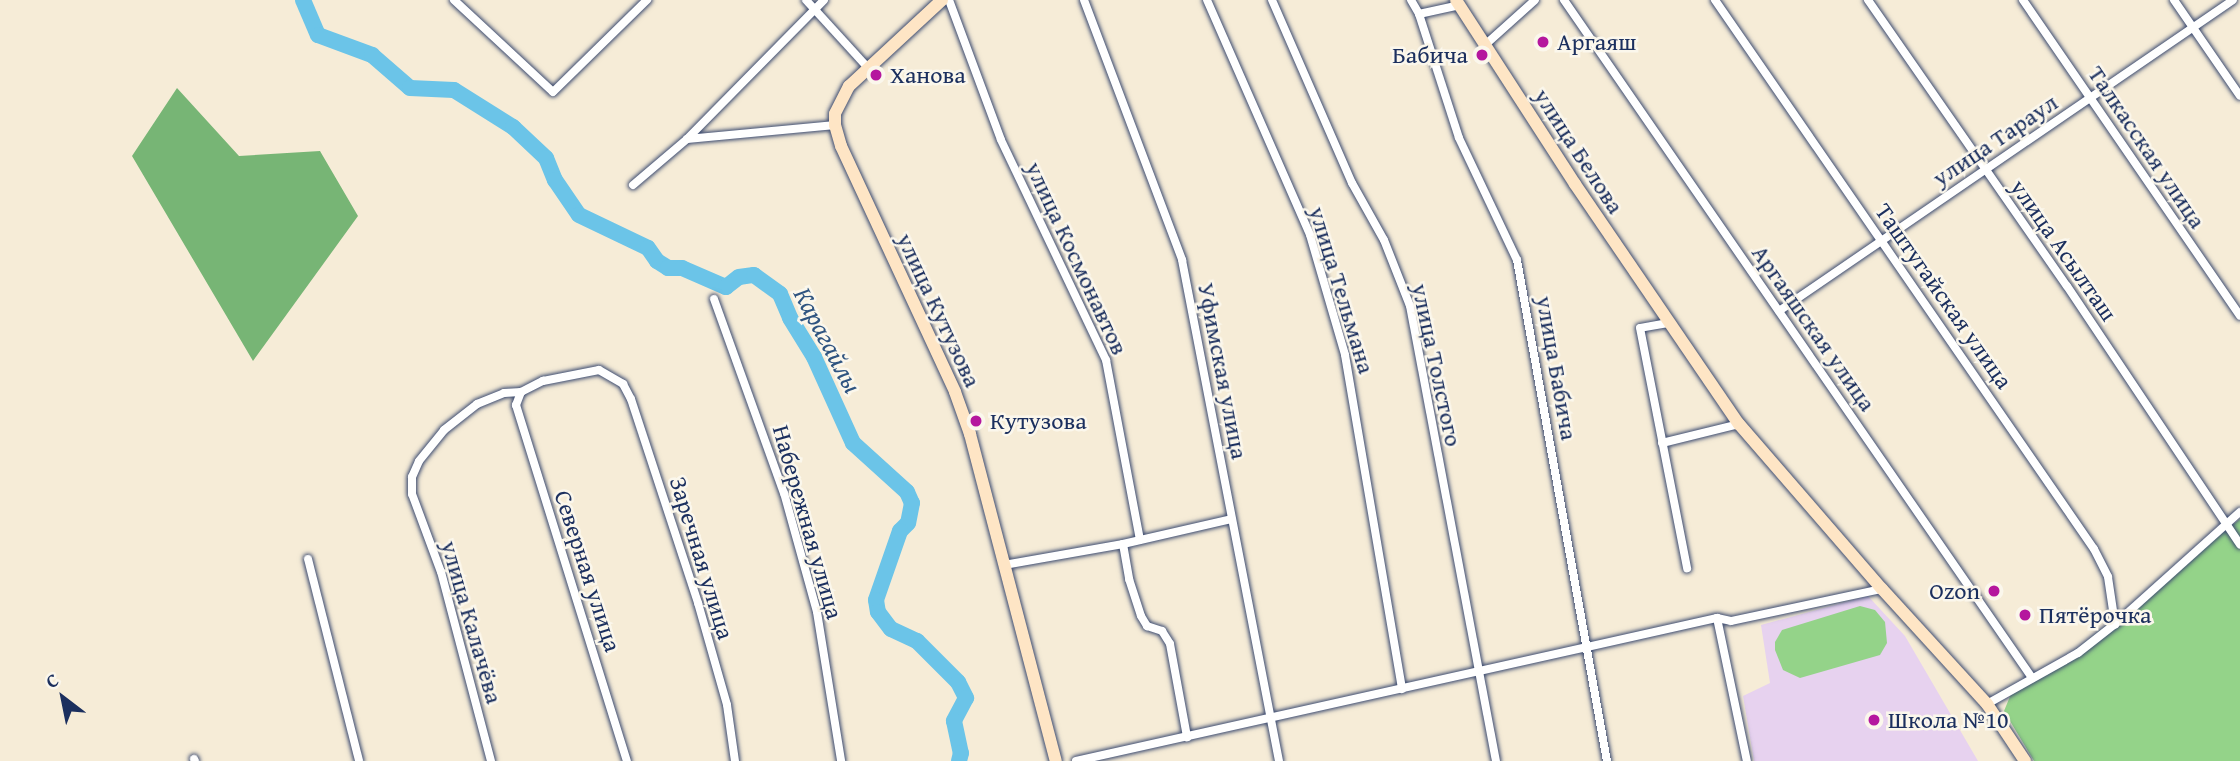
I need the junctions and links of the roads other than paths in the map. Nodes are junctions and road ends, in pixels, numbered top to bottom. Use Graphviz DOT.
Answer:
graph roads {
  1 [pos="647,0"];
  2 [pos="806,0"];
  3 [pos="824,0"];
  4 [pos="942,0"];
  5 [pos="949,0"];
  6 [pos="1084,0"];
  7 [pos="1207,0"];
  8 [pos="1272,0"];
  9 [pos="1410,0"];
  10 [pos="1535,0"];
  11 [pos="1564,0"];
  12 [pos="1715,0"];
  13 [pos="1868,0"];
  14 [pos="2023,0"];
  15 [pos="2174,0"];
  16 [pos="2233,0"];
  17 [pos="455,1"];
  18 [pos="1458,2"];
  19 [pos="814,9"];
  20 [pos="1419,14"];
  21 [pos="2193,28"];
  22 [pos="1485,45"];
  23 [pos="868,68"];
  24 [pos="2240,96"];
  25 [pos="2090,98"];
  26 [pos="835,125"];
  27 [pos="687,139"];
  28 [pos="1986,169"];
  29 [pos="632,186"];
  30 [pos="1883,240"];
  31 [pos="714,299"];
  32 [pos="1779,311"];
  33 [pos="2240,316"];
  34 [pos="1668,323"];
  35 [pos="521,393"];
  36 [pos="1739,424"];
  37 [pos="1662,443"];
  38 [pos="2240,512"];
  39 [pos="1231,519"];
  40 [pos="2226,524"];
  41 [pos="1140,540"];
  42 [pos="1123,544"];
  43 [pos="2240,544"];
  44 [pos="308,559"];
  45 [pos="1004,565"];
  46 [pos="1687,568"];
  47 [pos="1882,589"];
  48 [pos="1717,618"];
  49 [pos="2115,624"];
  50 [pos="1586,647"];
  51 [pos="1479,673"];
  52 [pos="2032,678"];
  53 [pos="1402,689"];
  54 [pos="1987,704"];
  55 [pos="1270,719"];
  56 [pos="1187,737"];
  57 [pos="359,761"];
  58 [pos="491,761"];
  59 [pos="627,761"];
  60 [pos="735,761"];
  61 [pos="841,761"];
  62 [pos="1056,761"];
  63 [pos="1076,761"];
  64 [pos="1279,761"];
  65 [pos="1496,761"];
  66 [pos="1607,761"];
  67 [pos="1747,761"];
  68 [pos="2025,761"];
  1 -- 17 [label="street"];
  2 -- 19 [label="street"];
  3 -- 19 [label="street"];
  4 -- 23 [label="main road"];
  5 -- 41 [label="street, улица Космонавтов"];
  6 -- 39 [label="street, Уфимская улица"];
  7 -- 53 [label="street, улица Тельмана"];
  8 -- 51 [label="street, улица Толстого"];
  9 -- 20 [label="street, улица Бабича"];
  10 -- 22 [label="street"];
  11 -- 32 [label="street, Аргаяшская улица"];
  12 -- 30 [label="street, Таштугайская улица"];
  13 -- 28 [label="street, улица Асылташ"];
  14 -- 25 [label="street, Талкасская улица"];
  15 -- 21 [label="street"];
  16 -- 21 [label="street, улица Тараул"];
  18 -- 20 [label="street"];
  18 -- 22 [label="main road, улица Белова"];
  19 -- 23 [label="street"];
  19 -- 27 [label="street"];
  20 -- 50 [label="street, улица Бабича"];
  21 -- 24 [label="street"];
  21 -- 25 [label="street, улица Тараул"];
  22 -- 34 [label="main road, улица Белова"];
  23 -- 26 [label="main road"];
  25 -- 28 [label="street, улица Тараул"];
  25 -- 33 [label="street, Талкасская улица"];
  26 -- 27 [label="street"];
  26 -- 45 [label="main road, улица Кутузова"];
  27 -- 29 [label="street"];
  28 -- 30 [label="street, улица Тараул"];
  28 -- 40 [label="street, улица Асылташ"];
  30 -- 32 [label="street, улица Тараул"];
  30 -- 49 [label="street, Таштугайская улица"];
  31 -- 61 [label="street, Набережная улица"];
  32 -- 52 [label="street, Аргаяшская улица"];
  34 -- 36 [label="main road, улица Белова"];
  34 -- 37 [label="street"];
  35 -- 58 [label="street, улица Калачёва"];
  35 -- 59 [label="street, Северная улица"];
  35 -- 60 [label="street, Заречная улица"];
  36 -- 37 [label="street"];
  36 -- 47 [label="main road, улица Белова"];
  37 -- 46 [label="street"];
  38 -- 40 [label="street"];
  39 -- 41 [label="street"];
  39 -- 55 [label="street, Уфимская улица"];
  40 -- 43 [label="street, улица Асылташ"];
  40 -- 49 [label="street"];
  41 -- 42 [label="street"];
  42 -- 45 [label="street"];
  42 -- 56 [label="street"];
  44 -- 57 [label="street"];
  45 -- 62 [label="main road, улица Кутузова"];
  47 -- 48 [label="street"];
  47 -- 54 [label="main road, улица Белова"];
  48 -- 50 [label="street"];
  48 -- 67 [label="street"];
  49 -- 52 [label="street"];
  50 -- 51 [label="street"];
  50 -- 66 [label="street, улица Бабича"];
  51 -- 53 [label="street"];
  51 -- 65 [label="street, улица Толстого"];
  52 -- 54 [label="street"];
  53 -- 55 [label="street"];
  54 -- 68 [label="main road, улица Белова"];
  55 -- 56 [label="street"];
  55 -- 64 [label="street, Уфимская улица"];
  56 -- 63 [label="street"];
}
